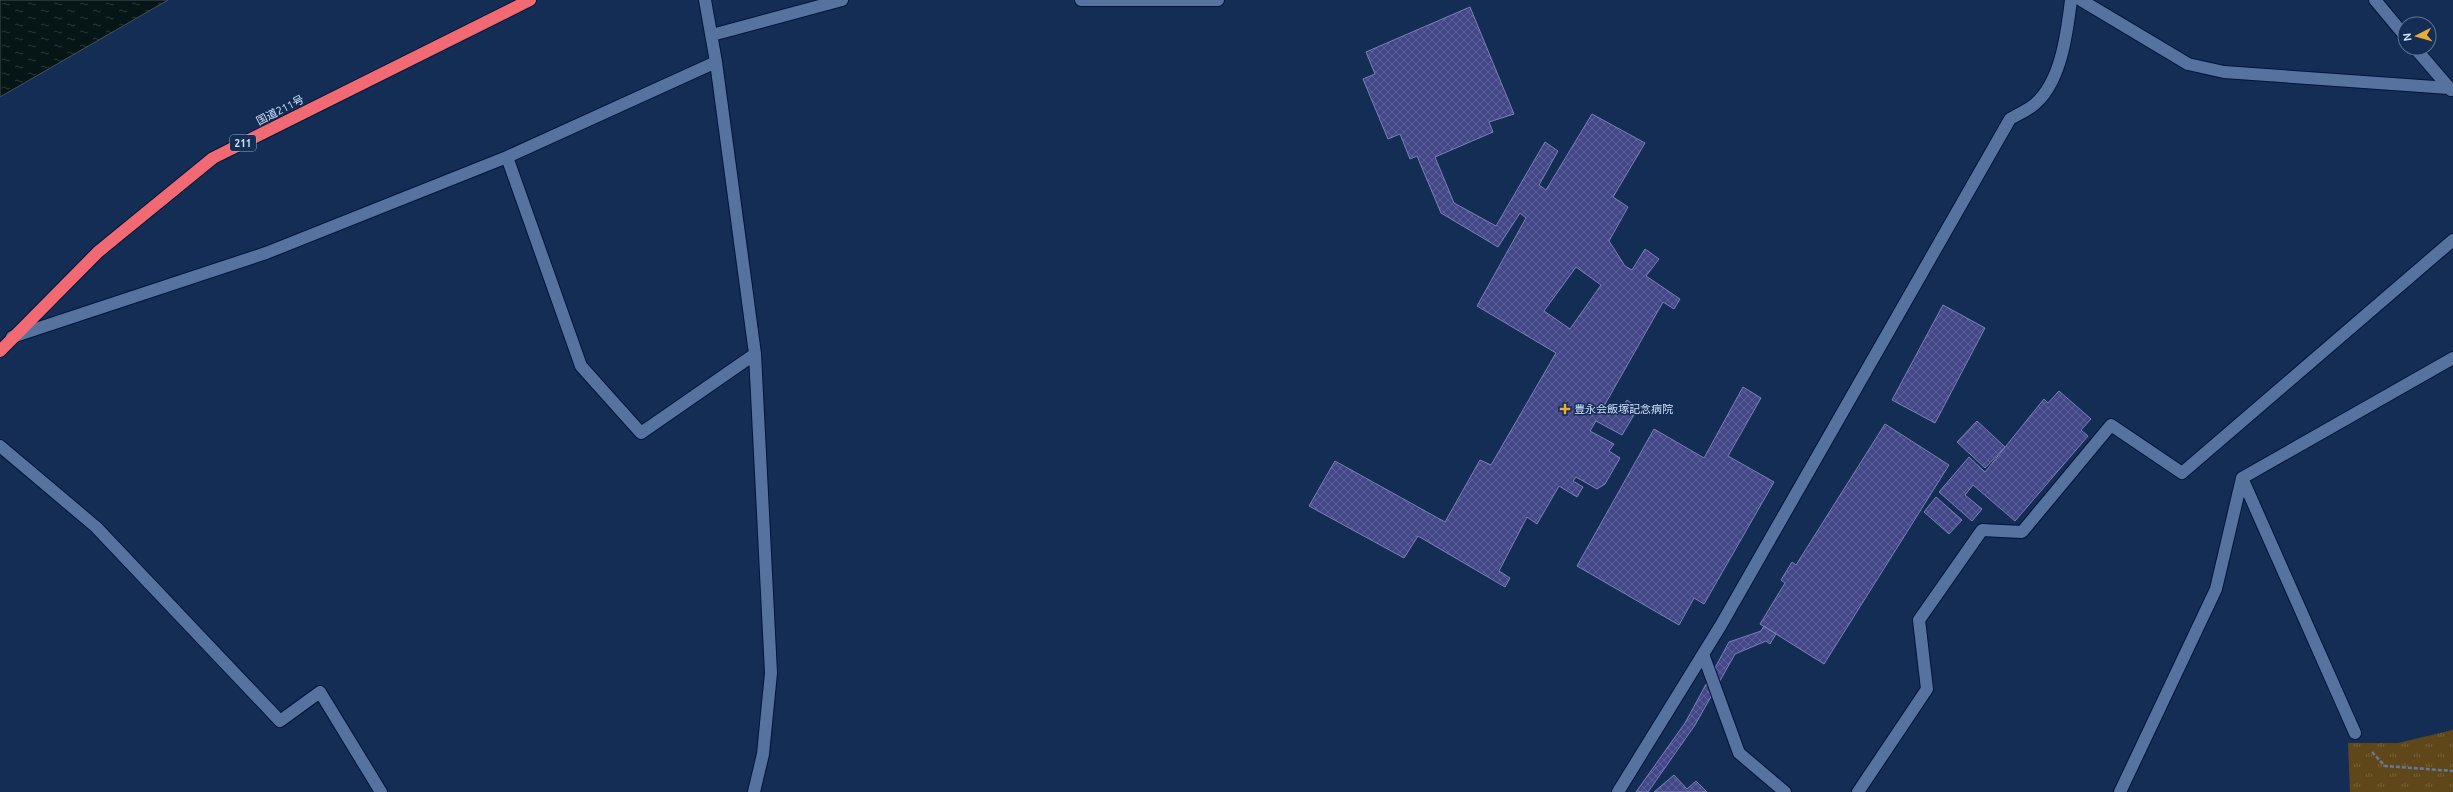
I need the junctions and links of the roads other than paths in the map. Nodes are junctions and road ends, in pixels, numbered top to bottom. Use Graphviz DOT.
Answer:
graph roads {
  1 [pos="530,0"];
  2 [pos="705,0"];
  3 [pos="842,0"];
  4 [pos="1081,0"];
  5 [pos="1218,0"];
  6 [pos="2071,0"];
  7 [pos="2081,0"];
  8 [pos="2375,0"];
  9 [pos="2397,26"];
  10 [pos="712,35"];
  11 [pos="2422,56"];
  12 [pos="716,62"];
  13 [pos="2451,90"];
  14 [pos="507,157"];
  15 [pos="2453,240"];
  16 [pos="12,338"];
  17 [pos="0,351"];
  18 [pos="755,354"];
  19 [pos="2453,358"];
  20 [pos="0,446"];
  21 [pos="2242,478"];
  22 [pos="1703,654"];
  23 [pos="2355,733"];
  24 [pos="381,792"];
  25 [pos="754,792"];
  26 [pos="1618,792"];
  27 [pos="1785,792"];
  28 [pos="1858,792"];
  29 [pos="2120,792"];
  1 -- 16 [label="highway, 国道211号 / 211"];
  2 -- 10 [label="street"];
  3 -- 10 [label="street"];
  4 -- 5 [label="street"];
  6 -- 22 [label="street"];
  7 -- 13 [label="street"];
  8 -- 9 [label="street"];
  10 -- 12 [label="street"];
  11 -- 13 [label="street"];
  12 -- 14 [label="street"];
  12 -- 18 [label="street"];
  14 -- 16 [label="street"];
  14 -- 18 [label="street"];
  15 -- 28 [label="street"];
  16 -- 17 [label="highway, 国道211号 / 211"];
  18 -- 25 [label="street"];
  19 -- 21 [label="street"];
  20 -- 24 [label="street"];
  21 -- 23 [label="street"];
  21 -- 29 [label="street"];
  22 -- 26 [label="street"];
  22 -- 27 [label="street"];
}
